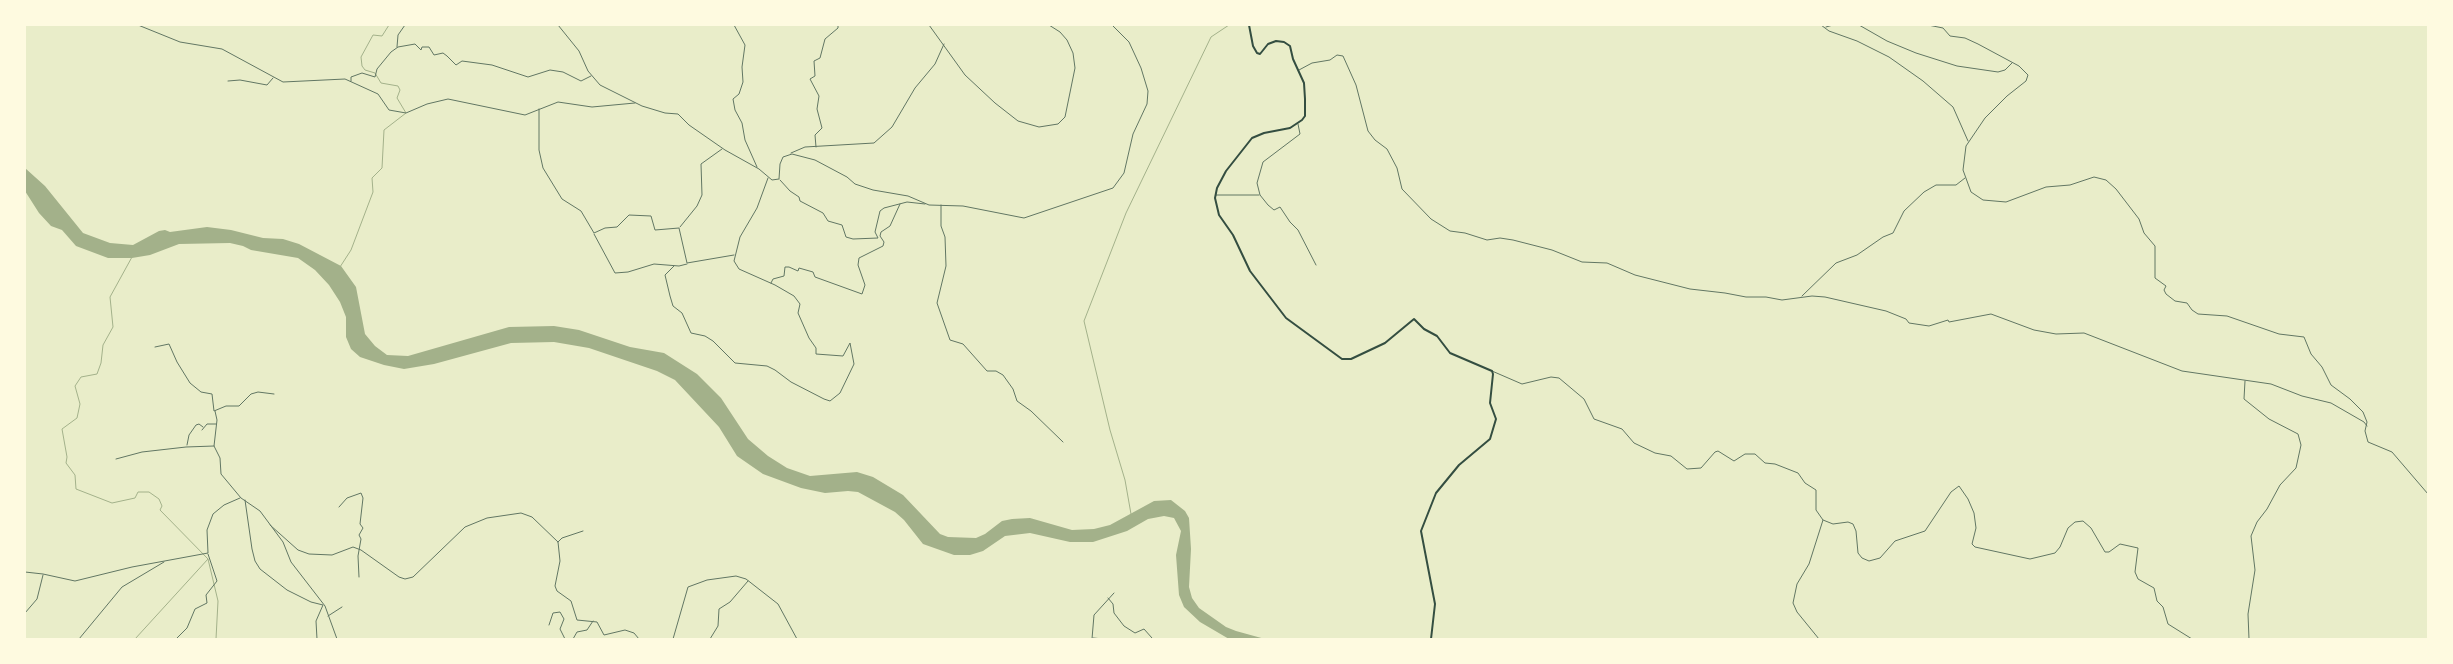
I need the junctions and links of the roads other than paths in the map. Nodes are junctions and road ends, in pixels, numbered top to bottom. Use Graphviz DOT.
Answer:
graph roads {
  1 [pos="138,25"];
  2 [pos="405,25"];
  3 [pos="558,25"];
  4 [pos="734,25"];
  5 [pos="838,25"];
  6 [pos="929,25"];
  7 [pos="1049,25"];
  8 [pos="1112,25"];
  9 [pos="1249,25"];
  10 [pos="1821,25"];
  11 [pos="1834,25"];
  12 [pos="1859,25"];
  13 [pos="1928,25"];
  14 [pos="1825,27"];
  15 [pos="944,44"];
  16 [pos="397,48"];
  17 [pos="2012,63"];
  18 [pos="1299,70"];
  19 [pos="591,76"];
  20 [pos="274,78"];
  21 [pos="228,81"];
  22 [pos="351,81"];
  23 [pos="635,103"];
  24 [pos="540,108"];
  25 [pos="1298,123"];
  26 [pos="1968,142"];
  27 [pos="816,147"];
  28 [pos="723,148"];
  29 [pos="790,154"];
  30 [pos="758,169"];
  31 [pos="768,177"];
  32 [pos="1965,178"];
  33 [pos="779,179"];
  34 [pos="1215,195"];
  35 [pos="1260,195"];
  36 [pos="900,204"];
  37 [pos="926,204"];
  38 [pos="941,205"];
  39 [pos="679,228"];
  40 [pos="594,233"];
  41 [pos="734,255"];
  42 [pos="687,263"];
  43 [pos="1316,265"];
  44 [pos="674,266"];
  45 [pos="771,283"];
  46 [pos="1801,297"];
  47 [pos="155,346"];
  48 [pos="1492,371"];
  49 [pos="2245,380"];
  50 [pos="274,394"];
  51 [pos="215,411"];
  52 [pos="219,411"];
  53 [pos="217,416"];
  54 [pos="206,421"];
  55 [pos="207,424"];
  56 [pos="216,425"];
  57 [pos="220,425"];
  58 [pos="2366,426"];
  59 [pos="1064,442"];
  60 [pos="187,446"];
  61 [pos="214,446"];
  62 [pos="116,459"];
  63 [pos="2428,494"];
  64 [pos="241,498"];
  65 [pos="246,500"];
  66 [pos="339,507"];
  67 [pos="1823,520"];
  68 [pos="270,524"];
  69 [pos="583,531"];
  70 [pos="558,542"];
  71 [pos="358,549"];
  72 [pos="208,553"];
  73 [pos="166,560"];
  74 [pos="25,572"];
  75 [pos="43,574"];
  76 [pos="359,578"];
  77 [pos="748,581"];
  78 [pos="1114,592"];
  79 [pos="1108,598"];
  80 [pos="324,605"];
  81 [pos="342,607"];
  82 [pos="25,613"];
  83 [pos="328,616"];
  84 [pos="593,621"];
  85 [pos="548,626"];
  86 [pos="79,639"];
  87 [pos="176,639"];
  88 [pos="317,639"];
  89 [pos="337,639"];
  90 [pos="565,639"];
  91 [pos="573,639"];
  92 [pos="638,639"];
  93 [pos="673,639"];
  94 [pos="710,639"];
  95 [pos="797,639"];
  96 [pos="1092,639"];
  97 [pos="1103,639"];
  98 [pos="1152,639"];
  99 [pos="1162,639"];
  100 [pos="1431,639"];
  101 [pos="1819,639"];
  102 [pos="2192,639"];
  103 [pos="2249,639"];
  1 -- 20 [label="street"];
  2 -- 16 [label="street"];
  3 -- 19 [label="street"];
  4 -- 30 [label="street"];
  5 -- 27 [label="street"];
  6 -- 15 [label="street"];
  7 -- 15 [label="street"];
  8 -- 38 [label="street"];
  9 -- 18 [label="main road"];
  10 -- 14 [label="street"];
  11 -- 14 [label="street"];
  12 -- 17 [label="street"];
  13 -- 17 [label="street"];
  14 -- 26 [label="street"];
  15 -- 27 [label="street"];
  16 -- 19 [label="street"];
  16 -- 22 [label="street"];
  17 -- 26 [label="street"];
  18 -- 25 [label="main road"];
  18 -- 46 [label="street"];
  19 -- 23 [label="street"];
  20 -- 21 [label="street"];
  20 -- 22 [label="street"];
  22 -- 24 [label="street"];
  23 -- 24 [label="street"];
  23 -- 28 [label="street"];
  24 -- 40 [label="street"];
  25 -- 34 [label="main road"];
  25 -- 35 [label="street"];
  26 -- 32 [label="street"];
  27 -- 29 [label="street"];
  28 -- 30 [label="street"];
  28 -- 39 [label="street"];
  29 -- 33 [label="street"];
  29 -- 37 [label="street"];
  30 -- 31 [label="street"];
  31 -- 33 [label="street"];
  31 -- 41 [label="street"];
  32 -- 46 [label="street"];
  32 -- 58 [label="street"];
  33 -- 36 [label="street"];
  34 -- 35 [label="street"];
  34 -- 48 [label="main road"];
  35 -- 43 [label="street"];
  36 -- 37 [label="street"];
  36 -- 45 [label="street"];
  37 -- 38 [label="street"];
  38 -- 59 [label="street"];
  39 -- 40 [label="street"];
  39 -- 42 [label="street"];
  40 -- 44 [label="street"];
  41 -- 42 [label="street"];
  41 -- 45 [label="street"];
  42 -- 44 [label="street"];
  44 -- 45 [label="street"];
  46 -- 49 [label="street"];
  47 -- 51 [label="street"];
  48 -- 67 [label="street"];
  48 -- 100 [label="main road"];
  49 -- 58 [label="street"];
  49 -- 103 [label="street"];
  50 -- 52 [label="street"];
  51 -- 52 [label="street"];
  51 -- 53 [label="street"];
  52 -- 53 [label="street"];
  53 -- 56 [label="street"];
  54 -- 55 [label="street"];
  55 -- 56 [label="street"];
  55 -- 60 [label="street"];
  56 -- 57 [label="street"];
  56 -- 61 [label="street"];
  58 -- 63 [label="street"];
  60 -- 61 [label="street"];
  60 -- 62 [label="street"];
  61 -- 64 [label="street"];
  64 -- 65 [label="street"];
  64 -- 72 [label="street"];
  65 -- 68 [label="street"];
  65 -- 80 [label="street"];
  66 -- 71 [label="street"];
  67 -- 101 [label="street"];
  67 -- 102 [label="street"];
  68 -- 71 [label="street"];
  68 -- 80 [label="street"];
  69 -- 70 [label="street"];
  70 -- 71 [label="street"];
  70 -- 84 [label="street"];
  71 -- 76 [label="street"];
  72 -- 73 [label="street"];
  72 -- 87 [label="street"];
  73 -- 75 [label="street"];
  73 -- 86 [label="street"];
  74 -- 75 [label="street"];
  75 -- 82 [label="street"];
  77 -- 93 [label="street"];
  77 -- 94 [label="street"];
  77 -- 95 [label="street"];
  78 -- 79 [label="street"];
  79 -- 96 [label="street"];
  79 -- 98 [label="street"];
  80 -- 83 [label="street"];
  80 -- 88 [label="street"];
  81 -- 83 [label="street"];
  83 -- 89 [label="street"];
  84 -- 91 [label="street"];
  84 -- 92 [label="street"];
  85 -- 90 [label="street"];
  96 -- 97 [label="street"];
  98 -- 99 [label="street"];
}
